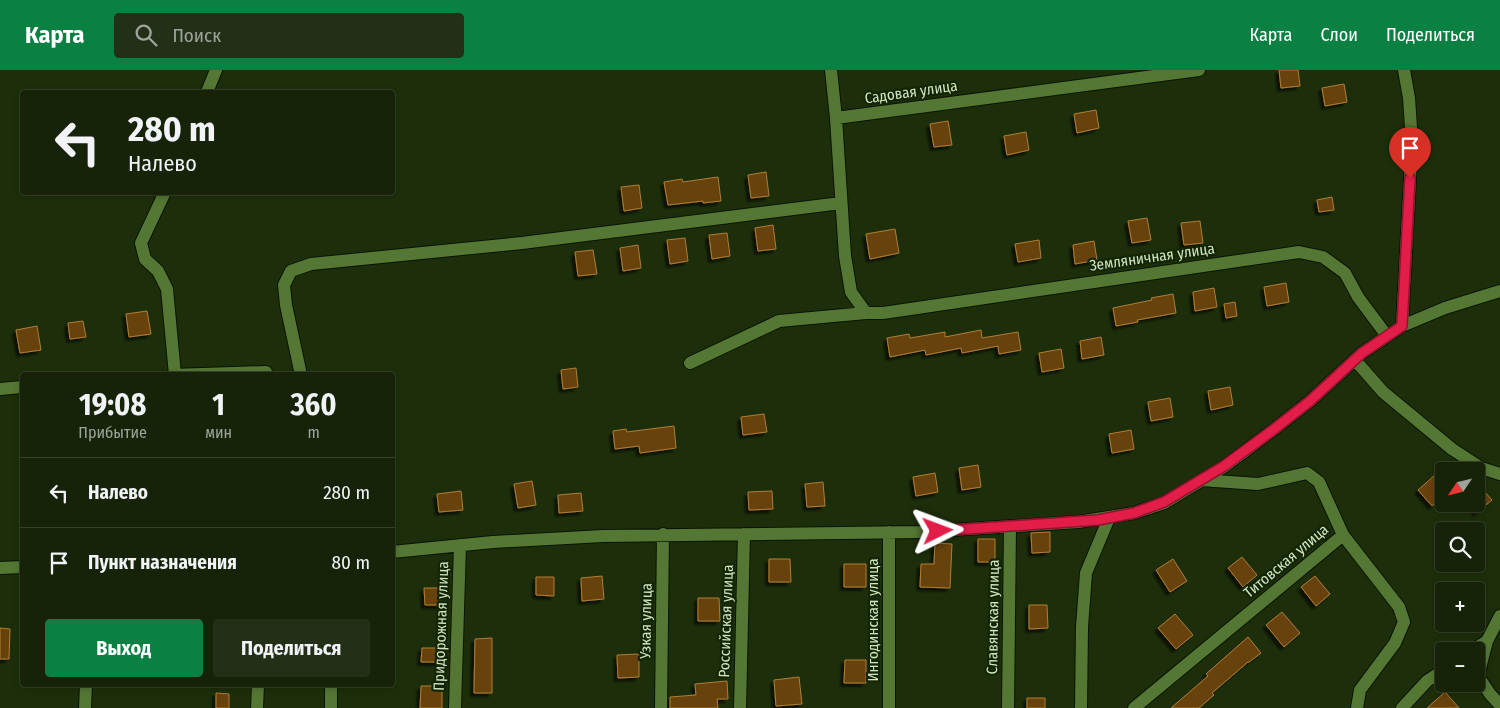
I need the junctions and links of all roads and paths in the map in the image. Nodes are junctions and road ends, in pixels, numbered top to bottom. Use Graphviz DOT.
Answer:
graph roads {
  1 [pos="216,70"];
  2 [pos="831,70"];
  3 [pos="1198,70"];
  4 [pos="1404,70"];
  5 [pos="208,90"];
  6 [pos="836,118"];
  7 [pos="164,195"];
  8 [pos="841,203"];
  9 [pos="1500,291"];
  10 [pos="866,313"];
  11 [pos="1402,326"];
  12 [pos="1387,336"];
  13 [pos="1355,360"];
  14 [pos="690,363"];
  15 [pos="174,372"];
  16 [pos="300,372"];
  17 [pos="20,387"];
  18 [pos="0,389"];
  19 [pos="1500,474"];
  20 [pos="1201,480"];
  21 [pos="1109,518"];
  22 [pos="1010,526"];
  23 [pos="890,532"];
  24 [pos="663,534"];
  25 [pos="744,534"];
  26 [pos="1343,535"];
  27 [pos="460,546"];
  28 [pos="395,552"];
  29 [pos="20,566"];
  30 [pos="0,568"];
  31 [pos="1500,616"];
  32 [pos="1487,640"];
  33 [pos="1484,642"];
  34 [pos="1435,676"];
  35 [pos="86,687"];
  36 [pos="258,687"];
  37 [pos="332,687"];
  38 [pos="1500,705"];
  39 [pos="85,708"];
  40 [pos="257,708"];
  41 [pos="331,708"];
  42 [pos="455,708"];
  43 [pos="661,708"];
  44 [pos="740,708"];
  45 [pos="889,708"];
  46 [pos="1008,708"];
  47 [pos="1081,708"];
  48 [pos="1134,708"];
  49 [pos="1357,708"];
  50 [pos="1402,708"];
  1 -- 5 [label="street"];
  2 -- 6 [label="street"];
  3 -- 6 [label="street, Садовая улица"];
  4 -- 11 [label="street"];
  6 -- 8 [label="street"];
  7 -- 15 [label="street"];
  8 -- 10 [label="street"];
  8 -- 16 [label="street"];
  9 -- 11 [label="street"];
  10 -- 12 [label="street, Земляничная улица"];
  10 -- 14 [label="street, Земляничная улица"];
  11 -- 12 [label="street"];
  12 -- 13 [label="street"];
  13 -- 19 [label="street"];
  13 -- 20 [label="street"];
  17 -- 18 [label="street"];
  20 -- 21 [label="street"];
  20 -- 26 [label="street, Титовская улица"];
  21 -- 22 [label="street"];
  21 -- 47 [label="street"];
  22 -- 23 [label="street"];
  22 -- 46 [label="street, Славянская улица"];
  23 -- 25 [label="street"];
  23 -- 45 [label="street, Ингодинская улица"];
  24 -- 25 [label="street"];
  24 -- 27 [label="street"];
  24 -- 43 [label="street, Узкая улица"];
  25 -- 44 [label="street, Российская улица"];
  26 -- 48 [label="street, Титовская улица"];
  26 -- 49 [label="street"];
  27 -- 28 [label="street"];
  27 -- 42 [label="street, Придорожная улица"];
  29 -- 30 [label="street"];
  31 -- 32 [label="street"];
  32 -- 33 [label="street"];
  32 -- 38 [label="street"];
  34 -- 50 [label="street"];
  35 -- 39 [label="street"];
  36 -- 40 [label="street"];
  37 -- 41 [label="street"];
}
